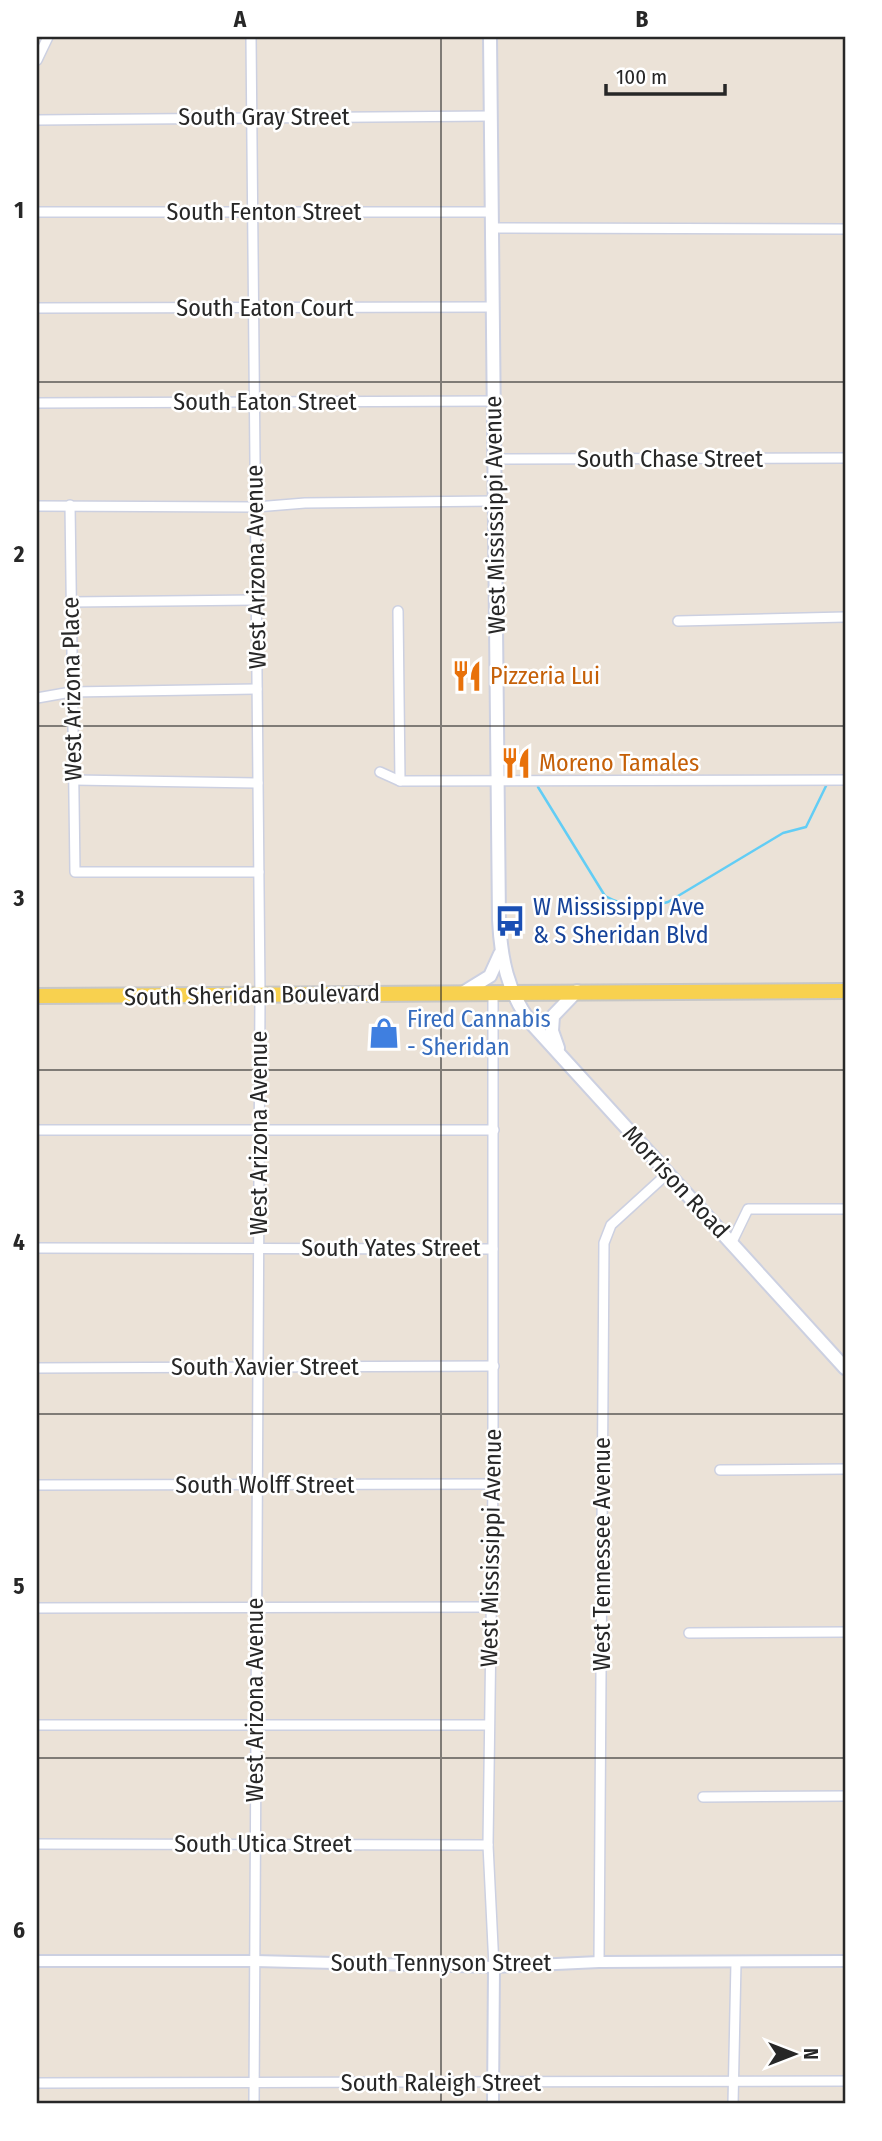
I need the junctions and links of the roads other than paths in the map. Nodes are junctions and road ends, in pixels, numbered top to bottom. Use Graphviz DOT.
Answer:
graph roads {
  1 [pos="48,37"];
  2 [pos="251,37"];
  3 [pos="490,37"];
  4 [pos="37,60"];
  5 [pos="491,116"];
  6 [pos="252,117"];
  7 [pos="37,120"];
  8 [pos="37,212"];
  9 [pos="492,212"];
  10 [pos="253,213"];
  11 [pos="492,228"];
  12 [pos="845,229"];
  13 [pos="493,307"];
  14 [pos="37,308"];
  15 [pos="254,308"];
  16 [pos="494,401"];
  17 [pos="37,403"];
  18 [pos="255,403"];
  19 [pos="845,458"];
  20 [pos="494,459"];
  21 [pos="495,501"];
  22 [pos="70,505"];
  23 [pos="37,506"];
  24 [pos="256,507"];
  25 [pos="257,600"];
  26 [pos="71,602"];
  27 [pos="398,611"];
  28 [pos="845,617"];
  29 [pos="678,621"];
  30 [pos="257,689"];
  31 [pos="71,692"];
  32 [pos="37,698"];
  33 [pos="380,772"];
  34 [pos="74,780"];
  35 [pos="498,780"];
  36 [pos="845,780"];
  37 [pos="400,781"];
  38 [pos="258,783"];
  39 [pos="259,872"];
  40 [pos="501,946"];
  41 [pos="577,991"];
  42 [pos="845,991"];
  43 [pos="493,992"];
  44 [pos="512,992"];
  45 [pos="461,993"];
  46 [pos="260,995"];
  47 [pos="37,996"];
  48 [pos="565,1061"];
  49 [pos="37,1130"];
  50 [pos="259,1130"];
  51 [pos="494,1130"];
  52 [pos="668,1173"];
  53 [pos="845,1209"];
  54 [pos="732,1242"];
  55 [pos="37,1248"];
  56 [pos="258,1248"];
  57 [pos="493,1249"];
  58 [pos="494,1366"];
  59 [pos="37,1368"];
  60 [pos="257,1368"];
  61 [pos="845,1368"];
  62 [pos="845,1469"];
  63 [pos="720,1470"];
  64 [pos="493,1484"];
  65 [pos="37,1485"];
  66 [pos="256,1486"];
  67 [pos="256,1607"];
  68 [pos="490,1607"];
  69 [pos="37,1608"];
  70 [pos="845,1632"];
  71 [pos="689,1633"];
  72 [pos="37,1725"];
  73 [pos="489,1725"];
  74 [pos="255,1726"];
  75 [pos="703,1797"];
  76 [pos="845,1797"];
  77 [pos="37,1844"];
  78 [pos="254,1844"];
  79 [pos="488,1845"];
  80 [pos="37,1961"];
  81 [pos="256,1961"];
  82 [pos="845,1961"];
  83 [pos="599,1962"];
  84 [pos="736,1962"];
  85 [pos="494,1967"];
  86 [pos="733,2081"];
  87 [pos="845,2081"];
  88 [pos="37,2083"];
  89 [pos="255,2083"];
  90 [pos="494,2083"];
  91 [pos="254,2104"];
  92 [pos="494,2104"];
  93 [pos="733,2104"];
  1 -- 4 [label="street"];
  2 -- 6 [label="street, West Arizona Avenue"];
  3 -- 5 [label="main road, West Mississippi Avenue"];
  5 -- 6 [label="street, South Gray Street"];
  5 -- 9 [label="main road, West Mississippi Avenue"];
  6 -- 7 [label="street, South Gray Street"];
  6 -- 10 [label="street, West Arizona Avenue"];
  8 -- 10 [label="street, South Fenton Street"];
  9 -- 10 [label="street, South Fenton Street"];
  9 -- 11 [label="main road, West Mississippi Avenue"];
  10 -- 15 [label="street, West Arizona Avenue"];
  11 -- 12 [label="street"];
  11 -- 13 [label="main road, West Mississippi Avenue"];
  13 -- 15 [label="street, South Eaton Court"];
  13 -- 16 [label="main road, West Mississippi Avenue"];
  14 -- 15 [label="street, South Eaton Court"];
  15 -- 18 [label="street, West Arizona Avenue"];
  16 -- 18 [label="street, South Eaton Street"];
  16 -- 20 [label="main road, West Mississippi Avenue"];
  17 -- 18 [label="street, South Eaton Street"];
  18 -- 24 [label="street, West Arizona Avenue"];
  19 -- 20 [label="street, South Chase Street"];
  20 -- 21 [label="main road, West Mississippi Avenue"];
  21 -- 24 [label="street"];
  21 -- 35 [label="main road, West Mississippi Avenue"];
  22 -- 23 [label="street"];
  22 -- 24 [label="street"];
  22 -- 26 [label="street, West Arizona Place"];
  24 -- 25 [label="street, West Arizona Avenue"];
  25 -- 26 [label="street"];
  25 -- 30 [label="street, West Arizona Avenue"];
  26 -- 31 [label="street, West Arizona Place"];
  27 -- 37 [label="street"];
  28 -- 29 [label="street"];
  30 -- 31 [label="street"];
  30 -- 38 [label="street, West Arizona Avenue"];
  31 -- 32 [label="street"];
  31 -- 34 [label="street, West Arizona Place"];
  33 -- 37 [label="street"];
  34 -- 38 [label="street"];
  34 -- 39 [label="street, West Arizona Place"];
  35 -- 36 [label="street"];
  35 -- 37 [label="street"];
  35 -- 40 [label="main road, West Mississippi Avenue"];
  38 -- 39 [label="street, West Arizona Avenue"];
  39 -- 46 [label="street, West Arizona Avenue"];
  40 -- 44 [label="main road, West Mississippi Avenue"];
  40 -- 45 [label="main road"];
  41 -- 42 [label="main road, South Sheridan Boulevard"];
  41 -- 44 [label="main road, South Sheridan Boulevard"];
  41 -- 48 [label="main road"];
  43 -- 44 [label="main road, South Sheridan Boulevard"];
  43 -- 45 [label="main road, South Sheridan Boulevard"];
  43 -- 51 [label="street, West Mississippi Avenue"];
  44 -- 48 [label="main road, Morrison Road"];
  45 -- 46 [label="main road, South Sheridan Boulevard"];
  46 -- 47 [label="main road, South Sheridan Boulevard"];
  46 -- 50 [label="street, West Arizona Avenue"];
  48 -- 52 [label="main road, Morrison Road"];
  49 -- 50 [label="street"];
  50 -- 51 [label="street"];
  50 -- 56 [label="street, West Arizona Avenue"];
  51 -- 57 [label="street, West Mississippi Avenue"];
  52 -- 54 [label="main road, Morrison Road"];
  52 -- 83 [label="street, West Tennessee Avenue"];
  53 -- 54 [label="street"];
  54 -- 61 [label="main road, Morrison Road"];
  55 -- 56 [label="street, South Yates Street"];
  56 -- 57 [label="street, South Yates Street"];
  56 -- 60 [label="street, West Arizona Avenue"];
  57 -- 58 [label="street, West Mississippi Avenue"];
  58 -- 60 [label="street, South Xavier Street"];
  58 -- 64 [label="street, West Mississippi Avenue"];
  59 -- 60 [label="street, South Xavier Street"];
  60 -- 66 [label="street, West Arizona Avenue"];
  62 -- 63 [label="street"];
  64 -- 66 [label="street, South Wolff Street"];
  64 -- 68 [label="street, West Mississippi Avenue"];
  65 -- 66 [label="street, South Wolff Street"];
  66 -- 67 [label="street, West Arizona Avenue"];
  67 -- 68 [label="street"];
  67 -- 69 [label="street"];
  67 -- 74 [label="street, West Arizona Avenue"];
  68 -- 73 [label="street, West Mississippi Avenue"];
  70 -- 71 [label="street"];
  72 -- 74 [label="street"];
  73 -- 74 [label="street"];
  73 -- 79 [label="street, West Mississippi Avenue"];
  74 -- 78 [label="street, West Arizona Avenue"];
  75 -- 76 [label="street"];
  77 -- 78 [label="street, South Utica Street"];
  78 -- 79 [label="street, South Utica Street"];
  78 -- 81 [label="street, West Arizona Avenue"];
  79 -- 85 [label="street, West Mississippi Avenue"];
  80 -- 81 [label="street, South Tennyson Street"];
  81 -- 85 [label="street, South Tennyson Street"];
  81 -- 89 [label="street, West Arizona Avenue"];
  82 -- 84 [label="street, South Tennyson Street"];
  83 -- 84 [label="street, South Tennyson Street"];
  83 -- 85 [label="street, South Tennyson Street"];
  84 -- 86 [label="street"];
  85 -- 90 [label="street, West Mississippi Avenue"];
  86 -- 87 [label="street, South Raleigh Street"];
  86 -- 90 [label="street, South Raleigh Street"];
  86 -- 93 [label="street"];
  88 -- 89 [label="street, South Raleigh Street"];
  89 -- 90 [label="street, South Raleigh Street"];
  89 -- 91 [label="street, West Arizona Avenue"];
  90 -- 92 [label="street, West Mississippi Avenue"];
}
